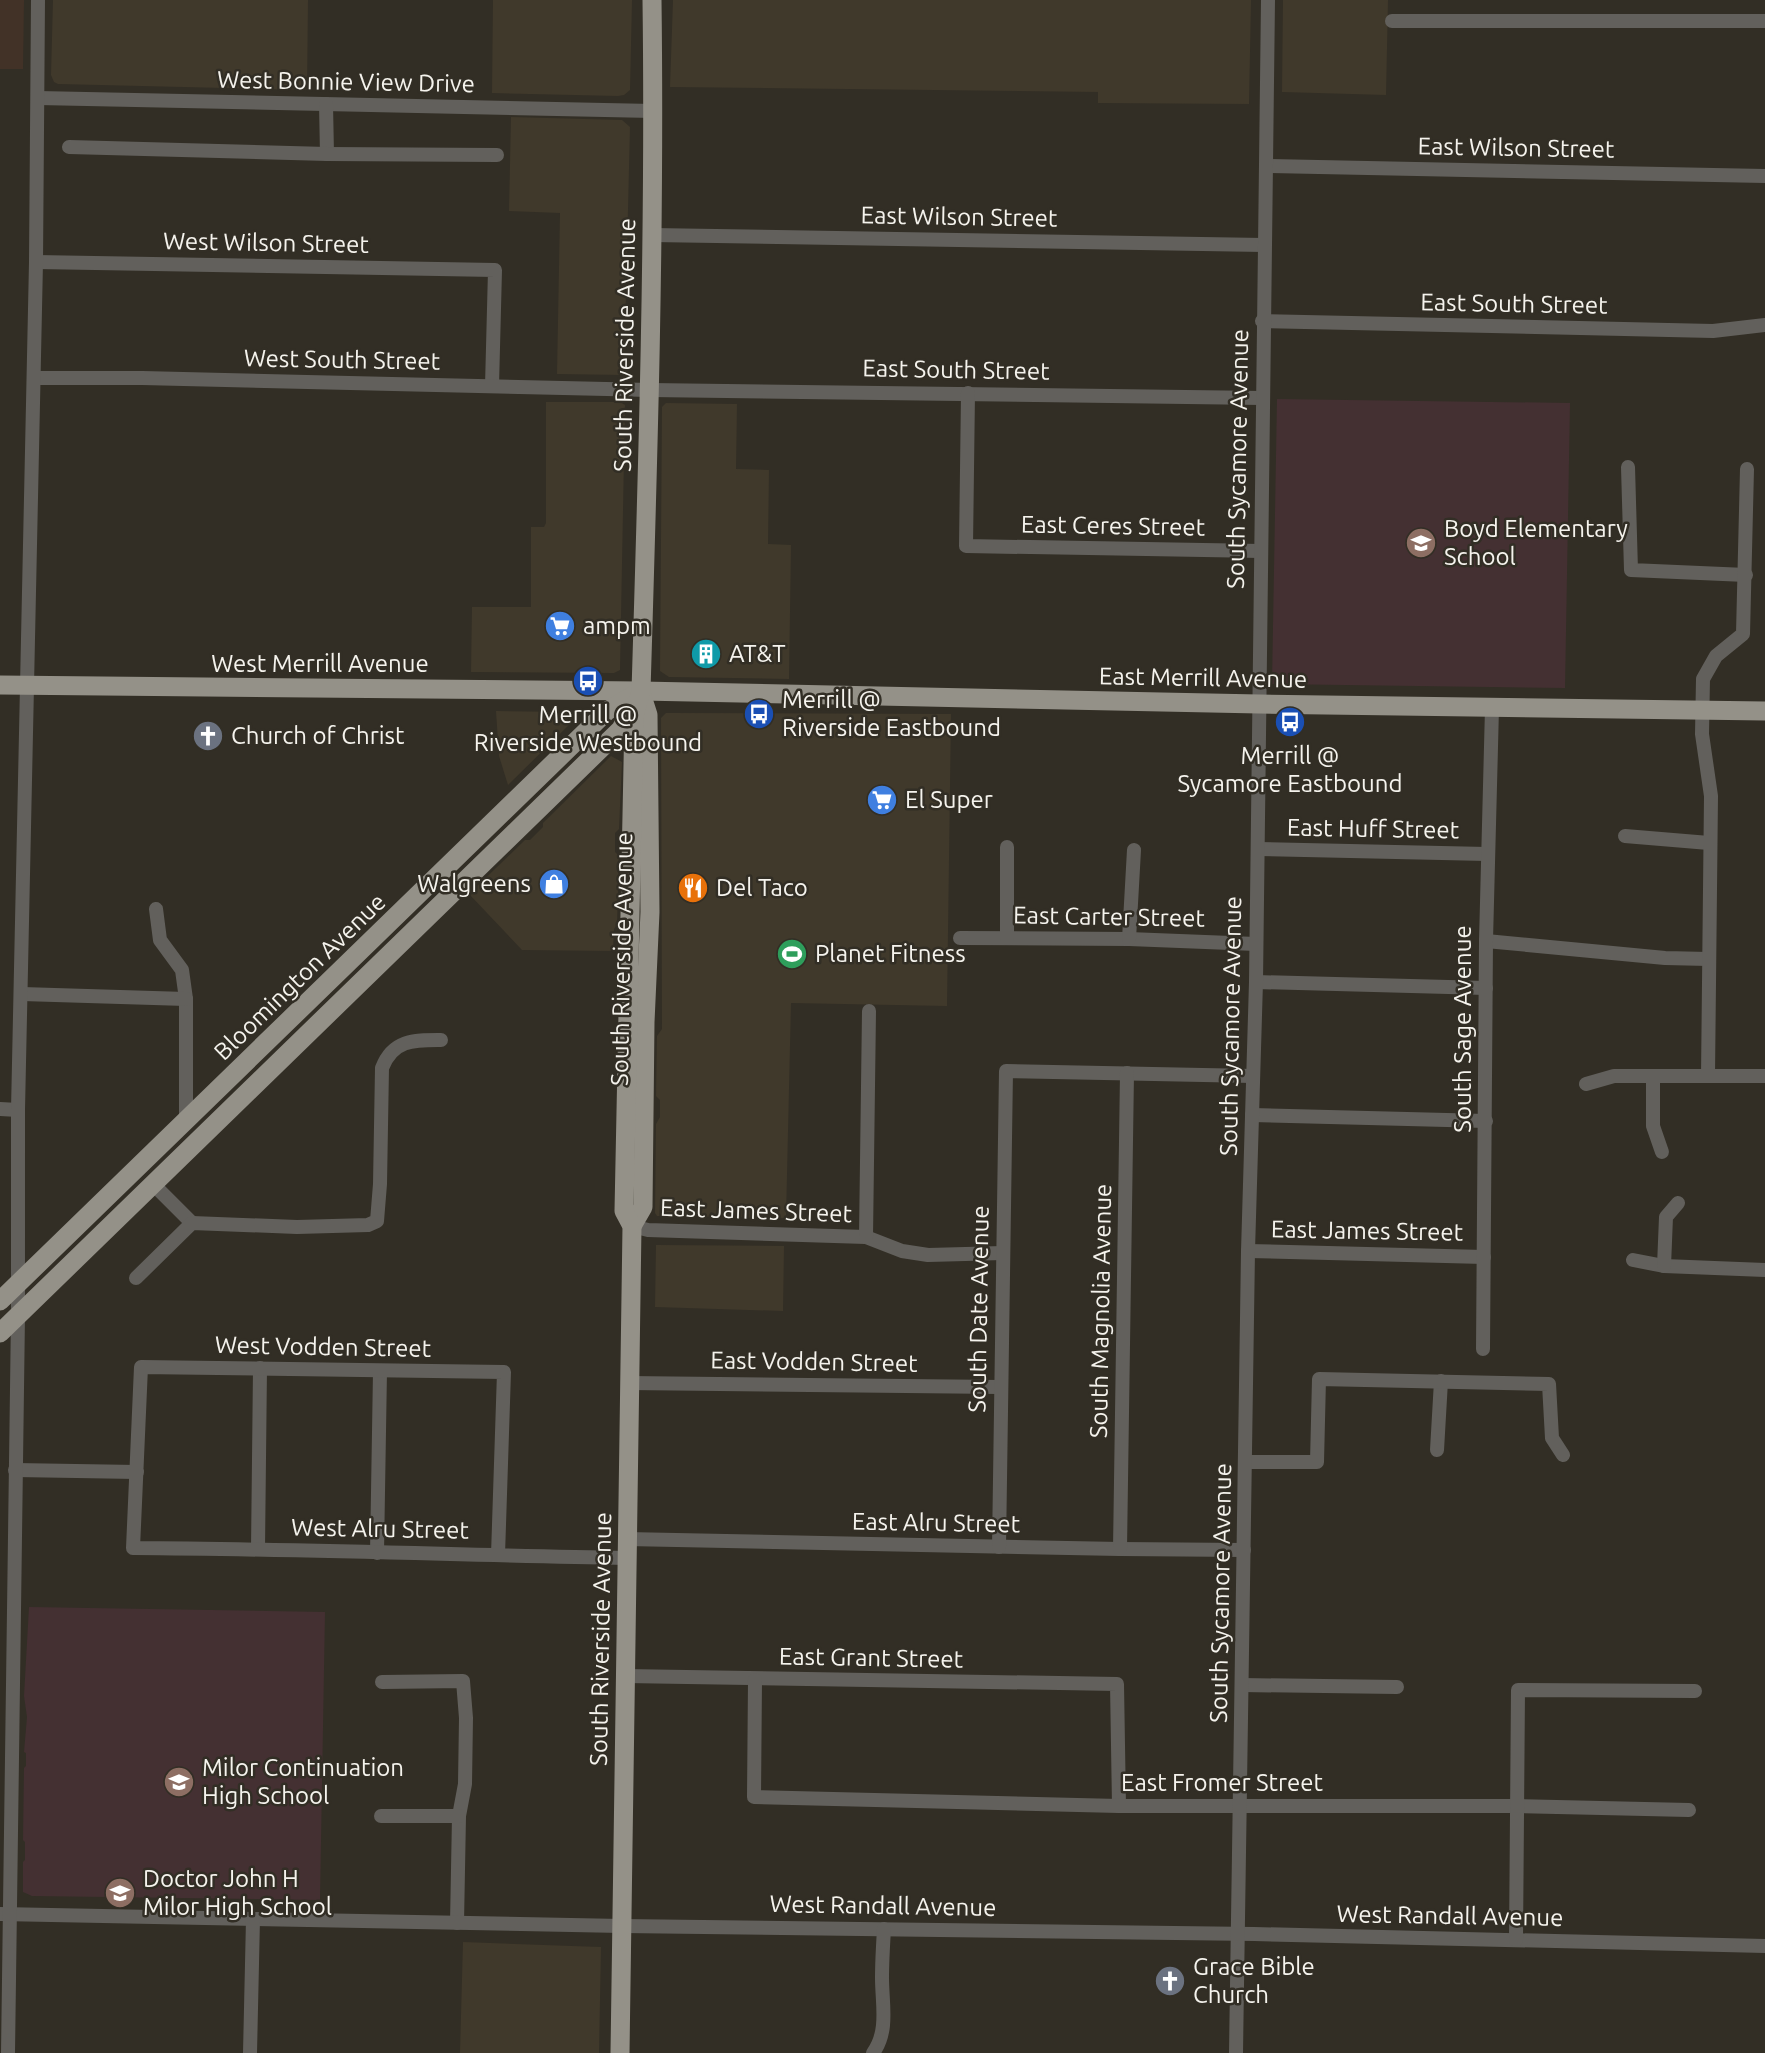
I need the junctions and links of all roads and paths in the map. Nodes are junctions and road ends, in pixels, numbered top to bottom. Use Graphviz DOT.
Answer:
graph roads {
  1 [pos="38,0"];
  2 [pos="652,0"];
  3 [pos="1268,0"];
  4 [pos="1392,21"];
  5 [pos="1765,21"];
  6 [pos="38,98"];
  7 [pos="326,104"];
  8 [pos="653,111"];
  9 [pos="69,148"];
  10 [pos="327,154"];
  11 [pos="497,155"];
  12 [pos="1266,166"];
  13 [pos="1765,176"];
  14 [pos="652,235"];
  15 [pos="1264,245"];
  16 [pos="36,262"];
  17 [pos="1262,321"];
  18 [pos="1765,325"];
  19 [pos="34,378"];
  20 [pos="492,386"];
  21 [pos="650,390"];
  22 [pos="968,393"];
  23 [pos="1262,398"];
  24 [pos="1629,467"];
  25 [pos="1747,469"];
  26 [pos="1261,551"];
  27 [pos="1746,575"];
  28 [pos="0,685"];
  29 [pos="27,686"];
  30 [pos="641,691"];
  31 [pos="1259,704"];
  32 [pos="1492,708"];
  33 [pos="1703,710"];
  34 [pos="1765,711"];
  35 [pos="633,754"];
  36 [pos="594,755"];
  37 [pos="1625,836"];
  38 [pos="1709,843"];
  39 [pos="1007,847"];
  40 [pos="1258,849"];
  41 [pos="1134,850"];
  42 [pos="1487,854"];
  43 [pos="156,909"];
  44 [pos="960,938"];
  45 [pos="1007,938"];
  46 [pos="1129,939"];
  47 [pos="1486,941"];
  48 [pos="1256,944"];
  49 [pos="1708,959"];
  50 [pos="1256,982"];
  51 [pos="1486,988"];
  52 [pos="22,994"];
  53 [pos="186,999"];
  54 [pos="869,1011"];
  55 [pos="441,1040"];
  56 [pos="1127,1073"];
  57 [pos="1253,1076"];
  58 [pos="1653,1076"];
  59 [pos="1708,1076"];
  60 [pos="1765,1076"];
  61 [pos="1586,1084"];
  62 [pos="0,1110"];
  63 [pos="18,1110"];
  64 [pos="1252,1115"];
  65 [pos="1486,1121"];
  66 [pos="186,1122"];
  67 [pos="1662,1152"];
  68 [pos="153,1184"];
  69 [pos="1678,1203"];
  70 [pos="192,1223"];
  71 [pos="632,1226"];
  72 [pos="866,1237"];
  73 [pos="1248,1251"];
  74 [pos="1003,1253"];
  75 [pos="1484,1257"];
  76 [pos="1633,1259"];
  77 [pos="1664,1266"];
  78 [pos="1765,1270"];
  79 [pos="136,1278"];
  80 [pos="19,1283"];
  81 [pos="0,1301"];
  82 [pos="18,1315"];
  83 [pos="0,1333"];
  84 [pos="1483,1349"];
  85 [pos="260,1368"];
  86 [pos="380,1371"];
  87 [pos="1441,1381"];
  88 [pos="628,1383"];
  89 [pos="1000,1387"];
  90 [pos="1437,1450"];
  91 [pos="1563,1455"];
  92 [pos="1246,1462"];
  93 [pos="15,1470"];
  94 [pos="137,1472"];
  95 [pos="999,1547"];
  96 [pos="626,1548"];
  97 [pos="258,1549"];
  98 [pos="1120,1549"];
  99 [pos="1244,1550"];
  100 [pos="377,1553"];
  101 [pos="498,1555"];
  102 [pos="7,1641"];
  103 [pos="625,1676"];
  104 [pos="755,1680"];
  105 [pos="382,1682"];
  106 [pos="1242,1685"];
  107 [pos="1397,1687"];
  108 [pos="1695,1692"];
  109 [pos="1119,1806"];
  110 [pos="1516,1806"];
  111 [pos="1240,1807"];
  112 [pos="1689,1810"];
  113 [pos="382,1816"];
  114 [pos="459,1816"];
  115 [pos="5,1914"];
  116 [pos="253,1919"];
  117 [pos="457,1923"];
  118 [pos="622,1926"];
  119 [pos="884,1929"];
  120 [pos="1237,1934"];
  121 [pos="1516,1940"];
  122 [pos="1765,1946"];
  123 [pos="8,2053"];
  124 [pos="250,2053"];
  125 [pos="620,2053"];
  126 [pos="873,2053"];
  127 [pos="1236,2053"];
  1 -- 6 [label="street"];
  2 -- 8 [label="main road, South Riverside Avenue"];
  3 -- 12 [label="street, South Sycamore Avenue"];
  4 -- 5 [label="street"];
  6 -- 7 [label="street, West Bonnie View Drive"];
  6 -- 16 [label="street"];
  7 -- 8 [label="street, West Bonnie View Drive"];
  7 -- 10 [label="street"];
  8 -- 14 [label="main road, South Riverside Avenue"];
  9 -- 10 [label="street"];
  10 -- 11 [label="street"];
  12 -- 13 [label="street, East Wilson Street"];
  12 -- 15 [label="street, South Sycamore Avenue"];
  14 -- 15 [label="street, East Wilson Street"];
  14 -- 21 [label="main road, South Riverside Avenue"];
  15 -- 17 [label="street, South Sycamore Avenue"];
  16 -- 19 [label="street"];
  16 -- 20 [label="street, West Wilson Street"];
  17 -- 18 [label="street, East South Street"];
  17 -- 23 [label="street, South Sycamore Avenue"];
  19 -- 20 [label="street, West South Street"];
  19 -- 29 [label="street"];
  20 -- 21 [label="street, West South Street"];
  21 -- 22 [label="street, East South Street"];
  21 -- 30 [label="main road, South Riverside Avenue"];
  22 -- 23 [label="street, East South Street"];
  22 -- 26 [label="street, East Ceres Street"];
  23 -- 26 [label="street, South Sycamore Avenue"];
  24 -- 27 [label="street"];
  25 -- 27 [label="street"];
  26 -- 31 [label="street, South Sycamore Avenue"];
  27 -- 33 [label="street"];
  28 -- 29 [label="main road, West Merrill Avenue"];
  29 -- 30 [label="main road, West Merrill Avenue"];
  29 -- 52 [label="street"];
  30 -- 31 [label="main road, East Merrill Avenue"];
  30 -- 35 [label="main road, South Riverside Avenue"];
  30 -- 36 [label="main road, Bloomington Avenue"];
  30 -- 66 [label="main road, Bloomington Avenue"];
  30 -- 71 [label="main road, South Riverside Avenue"];
  31 -- 32 [label="main road, East Merrill Avenue"];
  31 -- 40 [label="street, South Sycamore Avenue"];
  32 -- 33 [label="main road, East Merrill Avenue"];
  32 -- 42 [label="street, South Sage Avenue"];
  33 -- 34 [label="main road, East Merrill Avenue"];
  33 -- 38 [label="street"];
  35 -- 36 [label="main road"];
  35 -- 71 [label="main road, South Riverside Avenue"];
  36 -- 68 [label="main road, Bloomington Avenue"];
  37 -- 38 [label="street"];
  38 -- 49 [label="street"];
  39 -- 45 [label="street"];
  40 -- 42 [label="street, East Huff Street"];
  40 -- 48 [label="street, South Sycamore Avenue"];
  41 -- 46 [label="street"];
  42 -- 47 [label="street, South Sage Avenue"];
  43 -- 53 [label="street"];
  44 -- 45 [label="street, East Carter Street"];
  45 -- 46 [label="street, East Carter Street"];
  46 -- 48 [label="street, East Carter Street"];
  47 -- 49 [label="street"];
  47 -- 51 [label="street, South Sage Avenue"];
  48 -- 50 [label="street, South Sycamore Avenue"];
  49 -- 59 [label="street"];
  50 -- 51 [label="street"];
  50 -- 57 [label="street, South Sycamore Avenue"];
  51 -- 65 [label="street, South Sage Avenue"];
  52 -- 53 [label="street"];
  52 -- 63 [label="street"];
  53 -- 66 [label="street"];
  54 -- 72 [label="street"];
  55 -- 70 [label="street"];
  56 -- 57 [label="street"];
  56 -- 74 [label="street, South Date Avenue"];
  56 -- 98 [label="street, South Magnolia Avenue"];
  57 -- 64 [label="street, South Sycamore Avenue"];
  58 -- 59 [label="street"];
  58 -- 61 [label="street"];
  58 -- 67 [label="street"];
  59 -- 60 [label="street"];
  62 -- 63 [label="street"];
  63 -- 80 [label="street"];
  64 -- 65 [label="street"];
  64 -- 73 [label="street, South Sycamore Avenue"];
  65 -- 75 [label="street, South Sage Avenue"];
  66 -- 80 [label="main road, Bloomington Avenue"];
  68 -- 70 [label="street"];
  68 -- 82 [label="main road, Bloomington Avenue"];
  69 -- 77 [label="street"];
  70 -- 79 [label="street"];
  71 -- 72 [label="street, East James Street"];
  71 -- 88 [label="main road, South Riverside Avenue"];
  72 -- 74 [label="street, East James Street"];
  73 -- 75 [label="street, East James Street"];
  73 -- 92 [label="street, South Sycamore Avenue"];
  74 -- 89 [label="street, South Date Avenue"];
  75 -- 84 [label="street, South Sage Avenue"];
  76 -- 77 [label="street"];
  77 -- 78 [label="street"];
  80 -- 81 [label="main road, Bloomington Avenue"];
  80 -- 82 [label="street"];
  82 -- 83 [label="main road, Bloomington Avenue"];
  82 -- 93 [label="street"];
  85 -- 86 [label="street, West Vodden Street"];
  85 -- 94 [label="street, West Vodden Street"];
  85 -- 97 [label="street"];
  86 -- 100 [label="street"];
  86 -- 101 [label="street, West Vodden Street"];
  87 -- 90 [label="street"];
  87 -- 91 [label="street"];
  87 -- 92 [label="street"];
  88 -- 89 [label="street, East Vodden Street"];
  88 -- 96 [label="main road, South Riverside Avenue"];
  89 -- 95 [label="street, South Date Avenue"];
  92 -- 99 [label="street, South Sycamore Avenue"];
  93 -- 94 [label="street"];
  93 -- 102 [label="street"];
  94 -- 97 [label="street, West Alru Street"];
  95 -- 96 [label="street, East Alru Street"];
  95 -- 98 [label="street, East Alru Street"];
  96 -- 101 [label="street, West Alru Street"];
  96 -- 103 [label="main road, South Riverside Avenue"];
  97 -- 100 [label="street, West Alru Street"];
  98 -- 99 [label="street, East Alru Street"];
  99 -- 106 [label="street, South Sycamore Avenue"];
  100 -- 101 [label="street, West Alru Street"];
  102 -- 115 [label="street"];
  103 -- 104 [label="street, East Grant Street"];
  103 -- 118 [label="main road, South Riverside Avenue"];
  104 -- 109 [label="street, East Fromer Street"];
  104 -- 109 [label="street, East Grant Street"];
  105 -- 114 [label="street"];
  106 -- 107 [label="street"];
  106 -- 111 [label="street, South Sycamore Avenue"];
  108 -- 110 [label="street"];
  109 -- 111 [label="street, East Fromer Street"];
  110 -- 111 [label="street, East Fromer Street"];
  110 -- 112 [label="street, East Fromer Street"];
  110 -- 121 [label="street"];
  111 -- 120 [label="street, South Sycamore Avenue"];
  113 -- 114 [label="street"];
  114 -- 117 [label="street"];
  115 -- 116 [label="street, West Randall Avenue"];
  115 -- 123 [label="street"];
  116 -- 117 [label="street, West Randall Avenue"];
  116 -- 124 [label="street"];
  117 -- 118 [label="street, West Randall Avenue"];
  118 -- 119 [label="street, West Randall Avenue"];
  118 -- 125 [label="main road, South Riverside Avenue"];
  119 -- 120 [label="street, West Randall Avenue"];
  119 -- 126 [label="street"];
  120 -- 121 [label="street, West Randall Avenue"];
  120 -- 127 [label="street, South Sycamore Avenue"];
  121 -- 122 [label="street, West Randall Avenue"];
}
